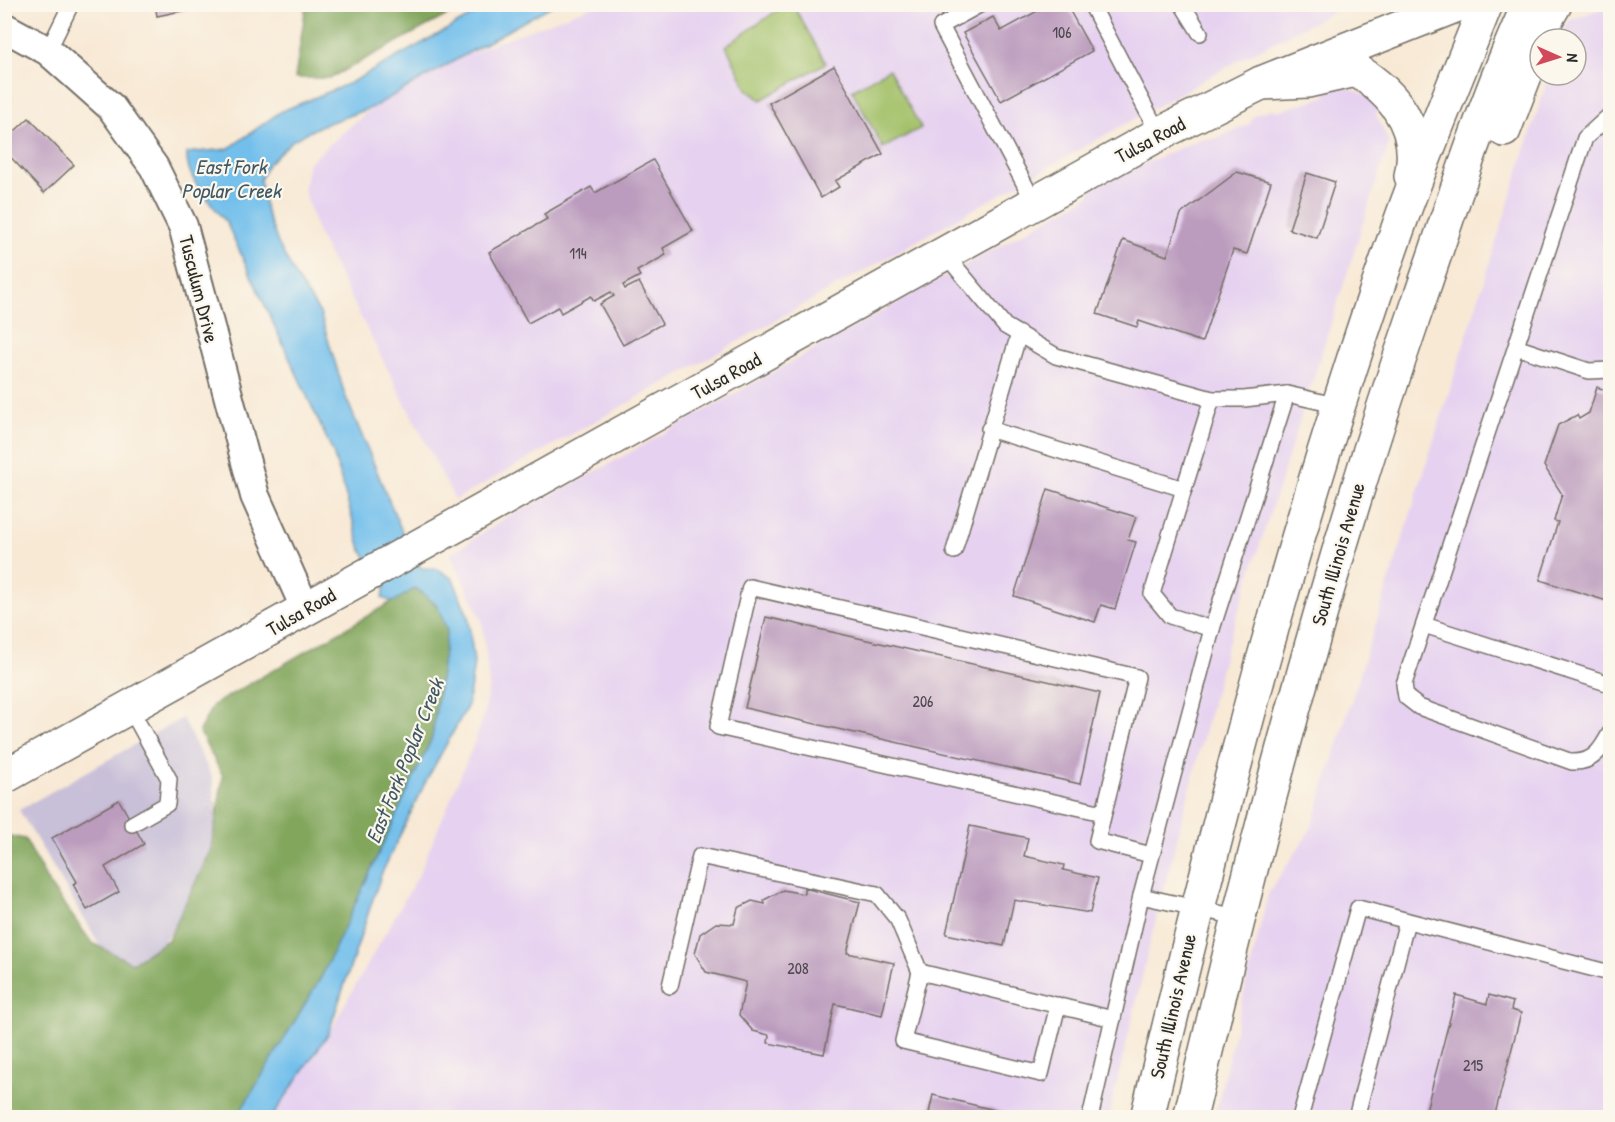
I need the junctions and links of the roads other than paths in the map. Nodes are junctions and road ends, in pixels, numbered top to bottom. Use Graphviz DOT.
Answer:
graph roads {
  1 [pos="71,4"];
  2 [pos="981,4"];
  3 [pos="1091,4"];
  4 [pos="1182,4"];
  5 [pos="1460,4"];
  6 [pos="1486,4"];
  7 [pos="1529,4"];
  8 [pos="1555,4"];
  9 [pos="4,27"];
  10 [pos="1200,33"];
  11 [pos="48,51"];
  12 [pos="1261,83"];
  13 [pos="1611,115"];
  14 [pos="1159,134"];
  15 [pos="1035,204"];
  16 [pos="1402,216"];
  17 [pos="945,254"];
  18 [pos="1019,334"];
  19 [pos="1516,347"];
  20 [pos="1611,370"];
  21 [pos="1287,394"];
  22 [pos="1212,399"];
  23 [pos="1339,406"];
  24 [pos="989,429"];
  25 [pos="1374,432"];
  26 [pos="1184,489"];
  27 [pos="954,551"];
  28 [pos="306,610"];
  29 [pos="1424,625"];
  30 [pos="1212,629"];
  31 [pos="1611,684"];
  32 [pos="130,708"];
  33 [pos="1611,733"];
  34 [pos="4,777"];
  35 [pos="1103,813"];
  36 [pos="132,824"];
  37 [pos="1151,855"];
  38 [pos="1141,896"];
  39 [pos="1197,908"];
  40 [pos="1237,917"];
  41 [pos="1407,921"];
  42 [pos="920,972"];
  43 [pos="1611,973"];
  44 [pos="669,986"];
  45 [pos="1058,1005"];
  46 [pos="1113,1019"];
  47 [pos="1090,1118"];
  48 [pos="1147,1118"];
  49 [pos="1190,1118"];
  50 [pos="1300,1118"];
  51 [pos="1356,1118"];
  1 -- 11 [label="lane"];
  2 -- 15 [label="lane"];
  3 -- 14 [label="lane"];
  4 -- 10 [label="lane"];
  5 -- 12 [label="main road, Tulsa Road"];
  6 -- 16 [label="main road, South Illinois Avenue"];
  7 -- 25 [label="main road, South Illinois Avenue"];
  8 -- 25 [label="main road"];
  9 -- 11 [label="street, Tusculum Drive"];
  11 -- 28 [label="street, Tusculum Drive"];
  12 -- 14 [label="main road, Tulsa Road"];
  12 -- 16 [label="main road"];
  13 -- 19 [label="lane"];
  14 -- 15 [label="main road, Tulsa Road"];
  15 -- 17 [label="main road, Tulsa Road"];
  16 -- 23 [label="main road, South Illinois Avenue"];
  17 -- 18 [label="lane"];
  17 -- 28 [label="main road, Tulsa Road"];
  18 -- 22 [label="lane"];
  18 -- 24 [label="lane"];
  19 -- 20 [label="lane"];
  19 -- 29 [label="lane"];
  21 -- 22 [label="lane"];
  21 -- 23 [label="lane"];
  21 -- 30 [label="lane"];
  22 -- 26 [label="lane"];
  23 -- 39 [label="main road, South Illinois Avenue"];
  24 -- 26 [label="lane"];
  24 -- 27 [label="lane"];
  25 -- 40 [label="main road, South Illinois Avenue"];
  26 -- 30 [label="lane"];
  28 -- 32 [label="main road, Tulsa Road"];
  29 -- 31 [label="lane"];
  29 -- 33 [label="lane"];
  30 -- 37 [label="lane"];
  32 -- 34 [label="main road, Tulsa Road"];
  32 -- 36 [label="lane"];
  35 -- 35 [label="lane"];
  35 -- 37 [label="lane"];
  37 -- 38 [label="lane"];
  38 -- 39 [label="lane"];
  38 -- 46 [label="lane"];
  39 -- 40 [label="lane"];
  39 -- 48 [label="main road, South Illinois Avenue"];
  40 -- 49 [label="main road, South Illinois Avenue"];
  41 -- 43 [label="lane"];
  41 -- 50 [label="lane"];
  41 -- 51 [label="lane"];
  42 -- 44 [label="lane"];
  42 -- 45 [label="lane"];
  42 -- 45 [label="lane"];
  45 -- 46 [label="lane"];
  46 -- 47 [label="lane"];
}
